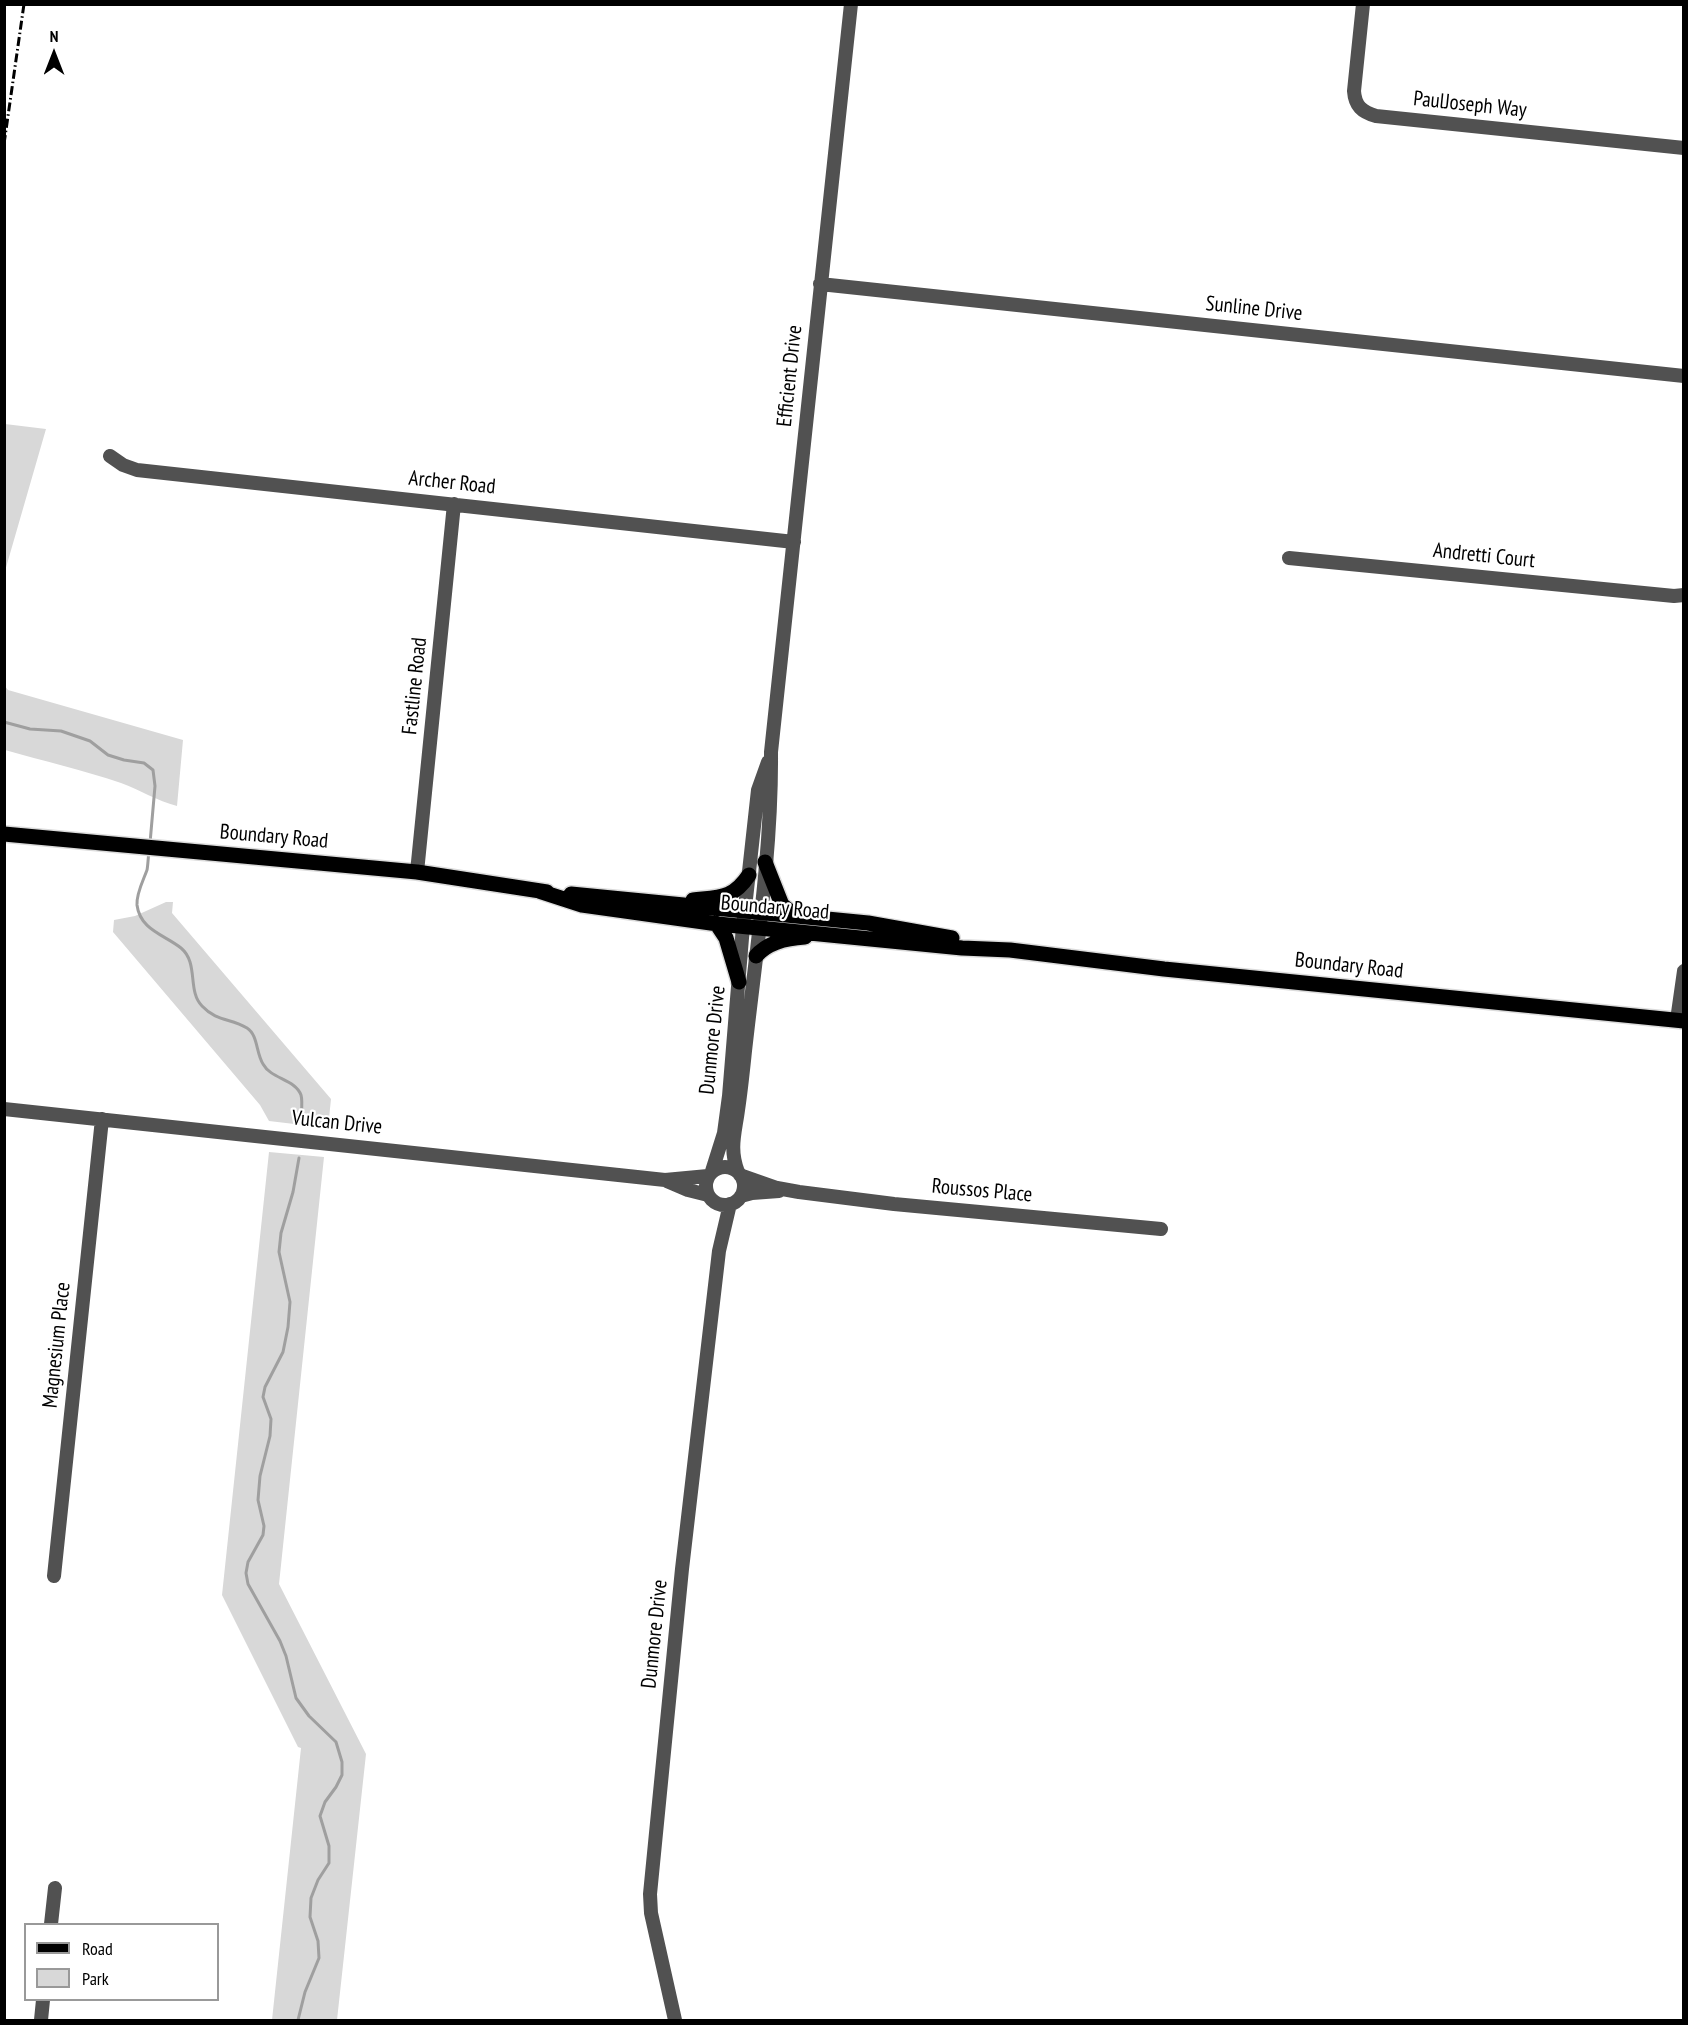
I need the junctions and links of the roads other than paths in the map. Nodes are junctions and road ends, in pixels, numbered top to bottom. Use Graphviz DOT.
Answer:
graph roads {
  1 [pos="851,4"];
  2 [pos="1363,4"];
  3 [pos="1683,148"];
  4 [pos="820,284"];
  5 [pos="1683,376"];
  6 [pos="110,456"];
  7 [pos="454,504"];
  8 [pos="794,542"];
  9 [pos="1289,558"];
  10 [pos="1680,597"];
  11 [pos="771,752"];
  12 [pos="4,834"];
  13 [pos="765,862"];
  14 [pos="417,872"];
  15 [pos="749,875"];
  16 [pos="539,891"];
  17 [pos="660,903"];
  18 [pos="796,916"];
  19 [pos="752,919"];
  20 [pos="716,923"];
  21 [pos="832,934"];
  22 [pos="1010,950"];
  23 [pos="756,956"];
  24 [pos="1683,971"];
  25 [pos="739,982"];
  26 [pos="1680,1021"];
  27 [pos="4,1109"];
  28 [pos="102,1119"];
  29 [pos="739,1173"];
  30 [pos="710,1174"];
  31 [pos="665,1180"];
  32 [pos="799,1192"];
  33 [pos="710,1198"];
  34 [pos="735,1200"];
  35 [pos="1161,1229"];
  36 [pos="719,1251"];
  37 [pos="54,1576"];
  38 [pos="55,1888"];
  39 [pos="51,1923"];
  40 [pos="43,2001"];
  41 [pos="41,2020"];
  42 [pos="675,2020"];
  1 -- 4 [label="street, Efficient Drive"];
  2 -- 3 [label="street, PaulJoseph Way"];
  4 -- 5 [label="street, Sunline Drive"];
  4 -- 8 [label="street, Efficient Drive"];
  6 -- 7 [label="street, Archer Road"];
  7 -- 8 [label="street, Archer Road"];
  7 -- 14 [label="street, Fastline Road"];
  8 -- 11 [label="street, Efficient Drive"];
  9 -- 10 [label="street, Andretti Court"];
  11 -- 13 [label="street, Efficient Drive"];
  11 -- 15 [label="street, Efficient Drive"];
  12 -- 14 [label="main road, Boundary Road"];
  13 -- 18 [label="main road"];
  13 -- 19 [label="street, Efficient Drive"];
  14 -- 16 [label="main road, Boundary Road"];
  15 -- 17 [label="main road"];
  15 -- 19 [label="street, Efficient Drive"];
  16 -- 17 [label="main road, Boundary Road"];
  16 -- 20 [label="main road, Boundary Road"];
  17 -- 19 [label="main road, Boundary Road"];
  18 -- 19 [label="main road, Boundary Road"];
  18 -- 22 [label="main road, Boundary Road"];
  19 -- 20 [label="main road, Boundary Road"];
  19 -- 21 [label="main road, Boundary Road"];
  19 -- 23 [label="street, Dunmore Drive"];
  19 -- 25 [label="street, Dunmore Drive"];
  20 -- 25 [label="main road"];
  21 -- 22 [label="main road, Boundary Road"];
  21 -- 23 [label="main road"];
  22 -- 26 [label="main road, Boundary Road"];
  23 -- 29 [label="street, Dunmore Drive"];
  24 -- 26 [label="street"];
  25 -- 30 [label="street, Dunmore Drive"];
  27 -- 28 [label="street, Vulcan Drive"];
  28 -- 31 [label="street, Vulcan Drive"];
  28 -- 37 [label="street, Magnesium Place"];
  29 -- 30 [label="street"];
  29 -- 32 [label="street, Roussos Place"];
  29 -- 34 [label="street"];
  30 -- 31 [label="street, Vulcan Drive"];
  30 -- 33 [label="street"];
  31 -- 33 [label="street, Vulcan Drive"];
  32 -- 34 [label="street, Roussos Place"];
  32 -- 35 [label="street, Roussos Place"];
  33 -- 34 [label="street"];
  33 -- 36 [label="street, Dunmore Drive"];
  34 -- 36 [label="street, Dunmore Drive"];
  36 -- 42 [label="street, Dunmore Drive"];
  38 -- 39 [label="street"];
  40 -- 41 [label="street"];
}
